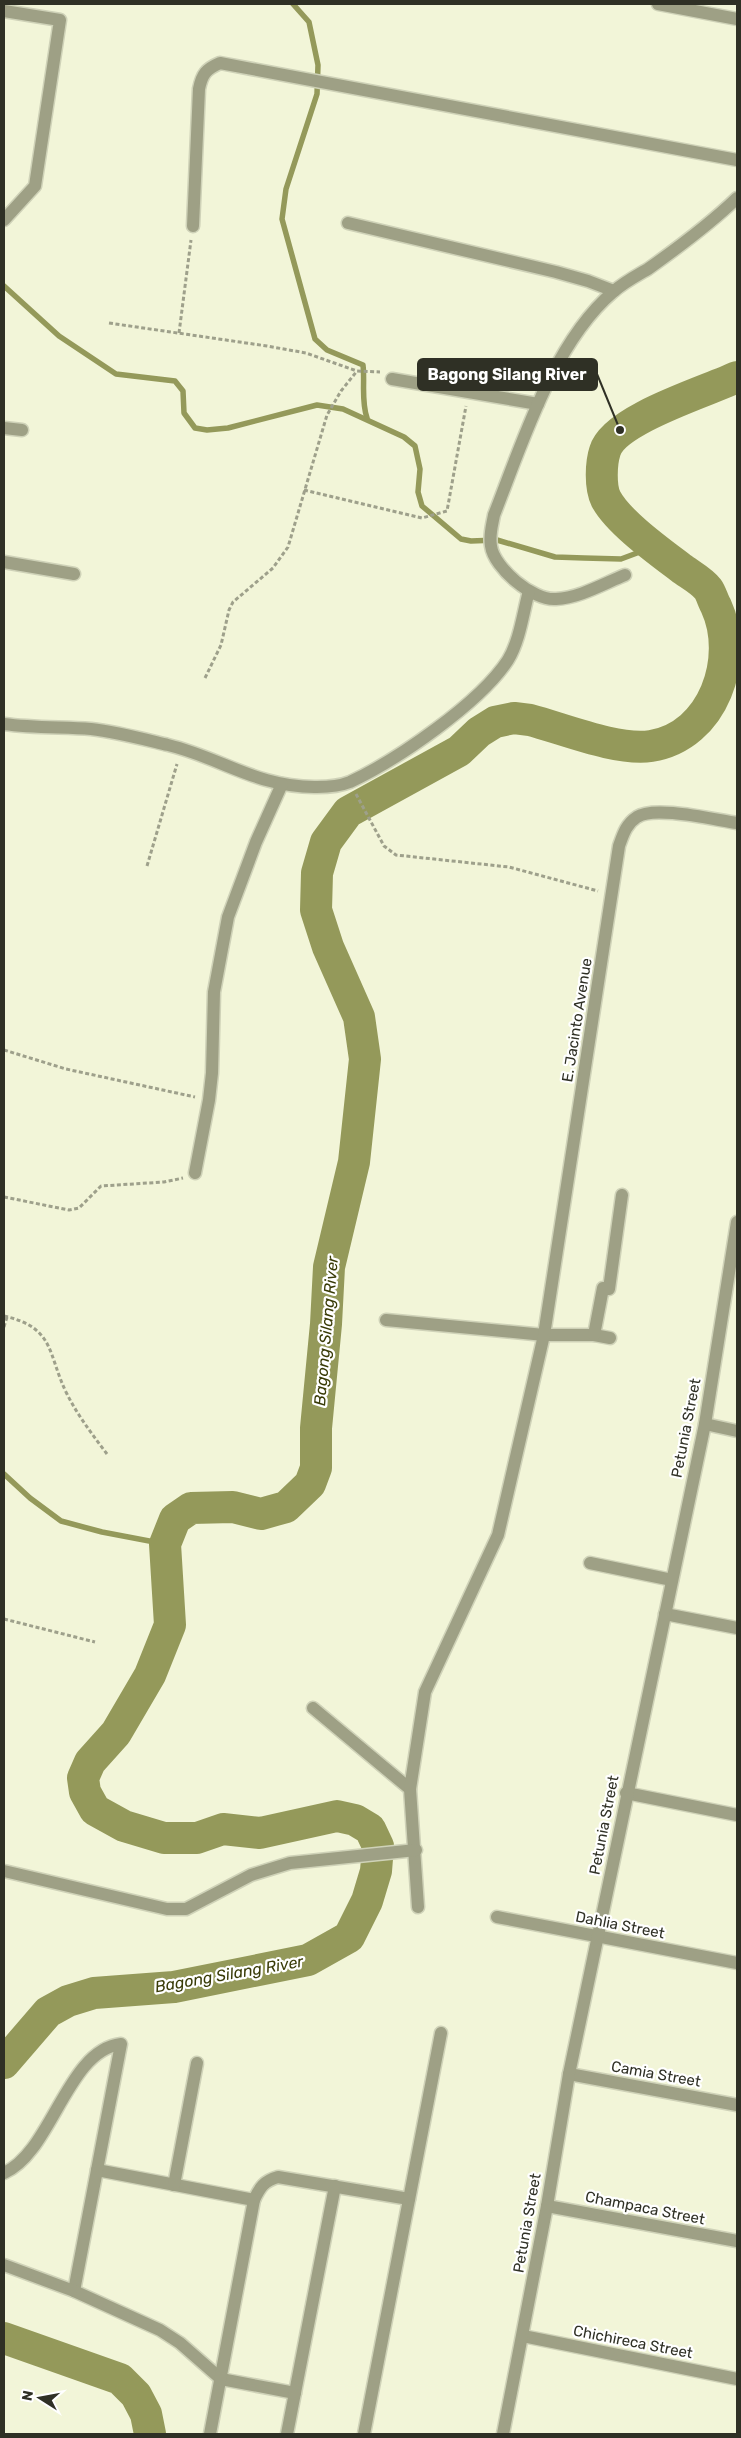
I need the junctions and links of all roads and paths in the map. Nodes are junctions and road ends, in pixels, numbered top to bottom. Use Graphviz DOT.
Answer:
graph roads {
  1 [pos="658,4"];
  2 [pos="4,12"];
  3 [pos="737,19"];
  4 [pos="737,160"];
  5 [pos="737,198"];
  6 [pos="4,220"];
  7 [pos="348,223"];
  8 [pos="193,226"];
  9 [pos="614,291"];
  10 [pos="109,324"];
  11 [pos="179,334"];
  12 [pos="374,370"];
  13 [pos="359,371"];
  14 [pos="392,379"];
  15 [pos="468,392"];
  16 [pos="538,404"];
  17 [pos="4,428"];
  18 [pos="22,430"];
  19 [pos="304,490"];
  20 [pos="4,562"];
  21 [pos="74,574"];
  22 [pos="625,575"];
  23 [pos="529,591"];
  24 [pos="206,678"];
  25 [pos="4,724"];
  26 [pos="182,748"];
  27 [pos="282,784"];
  28 [pos="353,789"];
  29 [pos="737,823"];
  30 [pos="147,866"];
  31 [pos="612,894"];
  32 [pos="4,1050"];
  33 [pos="209,1100"];
  34 [pos="195,1173"];
  35 [pos="622,1195"];
  36 [pos="4,1197"];
  37 [pos="737,1222"];
  38 [pos="735,1244"];
  39 [pos="5,1316"];
  40 [pos="386,1320"];
  41 [pos="4,1326"];
  42 [pos="594,1334"];
  43 [pos="544,1335"];
  44 [pos="610,1338"];
  45 [pos="705,1424"];
  46 [pos="737,1431"];
  47 [pos="108,1454"];
  48 [pos="590,1563"];
  49 [pos="672,1580"];
  50 [pos="665,1614"];
  51 [pos="4,1620"];
  52 [pos="737,1628"];
  53 [pos="95,1642"];
  54 [pos="313,1708"];
  55 [pos="410,1789"];
  56 [pos="626,1793"];
  57 [pos="737,1815"];
  58 [pos="416,1850"];
  59 [pos="4,1871"];
  60 [pos="418,1907"];
  61 [pos="497,1917"];
  62 [pos="598,1938"];
  63 [pos="737,1963"];
  64 [pos="441,2033"];
  65 [pos="197,2063"];
  66 [pos="569,2074"];
  67 [pos="737,2105"];
  68 [pos="97,2170"];
  69 [pos="4,2173"];
  70 [pos="174,2185"];
  71 [pos="335,2186"];
  72 [pos="409,2199"];
  73 [pos="254,2200"];
  74 [pos="547,2206"];
  75 [pos="737,2241"];
  76 [pos="4,2265"];
  77 [pos="74,2291"];
  78 [pos="523,2336"];
  79 [pos="221,2379"];
  80 [pos="737,2379"];
  81 [pos="295,2393"];
  82 [pos="210,2434"];
  83 [pos="287,2434"];
  84 [pos="364,2434"];
  85 [pos="503,2434"];
  1 -- 3 [label="street"];
  2 -- 6 [label="street"];
  4 -- 8 [label="street"];
  5 -- 9 [label="street"];
  7 -- 9 [label="street"];
  8 -- 11 [label="path"];
  9 -- 16 [label="street"];
  10 -- 11 [label="path"];
  11 -- 13 [label="path"];
  12 -- 13 [label="path"];
  13 -- 19 [label="path"];
  14 -- 15 [label="street"];
  15 -- 16 [label="street"];
  15 -- 19 [label="path"];
  16 -- 23 [label="street"];
  17 -- 18 [label="street"];
  19 -- 24 [label="path"];
  20 -- 21 [label="street"];
  22 -- 23 [label="street"];
  23 -- 27 [label="street"];
  25 -- 26 [label="street"];
  26 -- 27 [label="street"];
  26 -- 30 [label="path"];
  27 -- 33 [label="street"];
  28 -- 31 [label="path"];
  29 -- 31 [label="street, E. Jacinto Avenue"];
  31 -- 43 [label="street, E. Jacinto Avenue"];
  32 -- 33 [label="path"];
  33 -- 34 [label="street"];
  34 -- 36 [label="path"];
  35 -- 42 [label="street"];
  37 -- 38 [label="street, Petunia Street"];
  38 -- 45 [label="street, Petunia Street"];
  39 -- 41 [label="path"];
  39 -- 47 [label="path"];
  40 -- 43 [label="street"];
  42 -- 43 [label="street"];
  42 -- 44 [label="street"];
  43 -- 55 [label="street, E. Jacinto Avenue"];
  45 -- 46 [label="street"];
  45 -- 49 [label="street, Petunia Street"];
  48 -- 49 [label="street"];
  49 -- 50 [label="street, Petunia Street"];
  50 -- 52 [label="street"];
  50 -- 56 [label="street, Petunia Street"];
  51 -- 53 [label="path"];
  54 -- 55 [label="street"];
  55 -- 58 [label="street, E. Jacinto Avenue"];
  56 -- 57 [label="street"];
  56 -- 62 [label="street, Petunia Street"];
  58 -- 59 [label="street"];
  58 -- 60 [label="street, E. Jacinto Avenue"];
  61 -- 62 [label="street, Dahlia Street"];
  62 -- 63 [label="street, Dahlia Street"];
  62 -- 66 [label="street, Petunia Street"];
  64 -- 72 [label="street"];
  65 -- 70 [label="street"];
  66 -- 67 [label="street, Camia Street"];
  66 -- 74 [label="street, Petunia Street"];
  68 -- 69 [label="street"];
  68 -- 70 [label="street"];
  68 -- 77 [label="street"];
  70 -- 73 [label="street"];
  71 -- 72 [label="street"];
  71 -- 73 [label="street"];
  71 -- 81 [label="street"];
  72 -- 84 [label="street"];
  73 -- 79 [label="street"];
  74 -- 75 [label="street, Champaca Street"];
  74 -- 78 [label="street, Petunia Street"];
  76 -- 77 [label="street"];
  77 -- 79 [label="street"];
  78 -- 80 [label="street, Chichireca Street"];
  78 -- 85 [label="street, Petunia Street"];
  79 -- 81 [label="street"];
  79 -- 82 [label="street"];
  81 -- 83 [label="street"];
}
